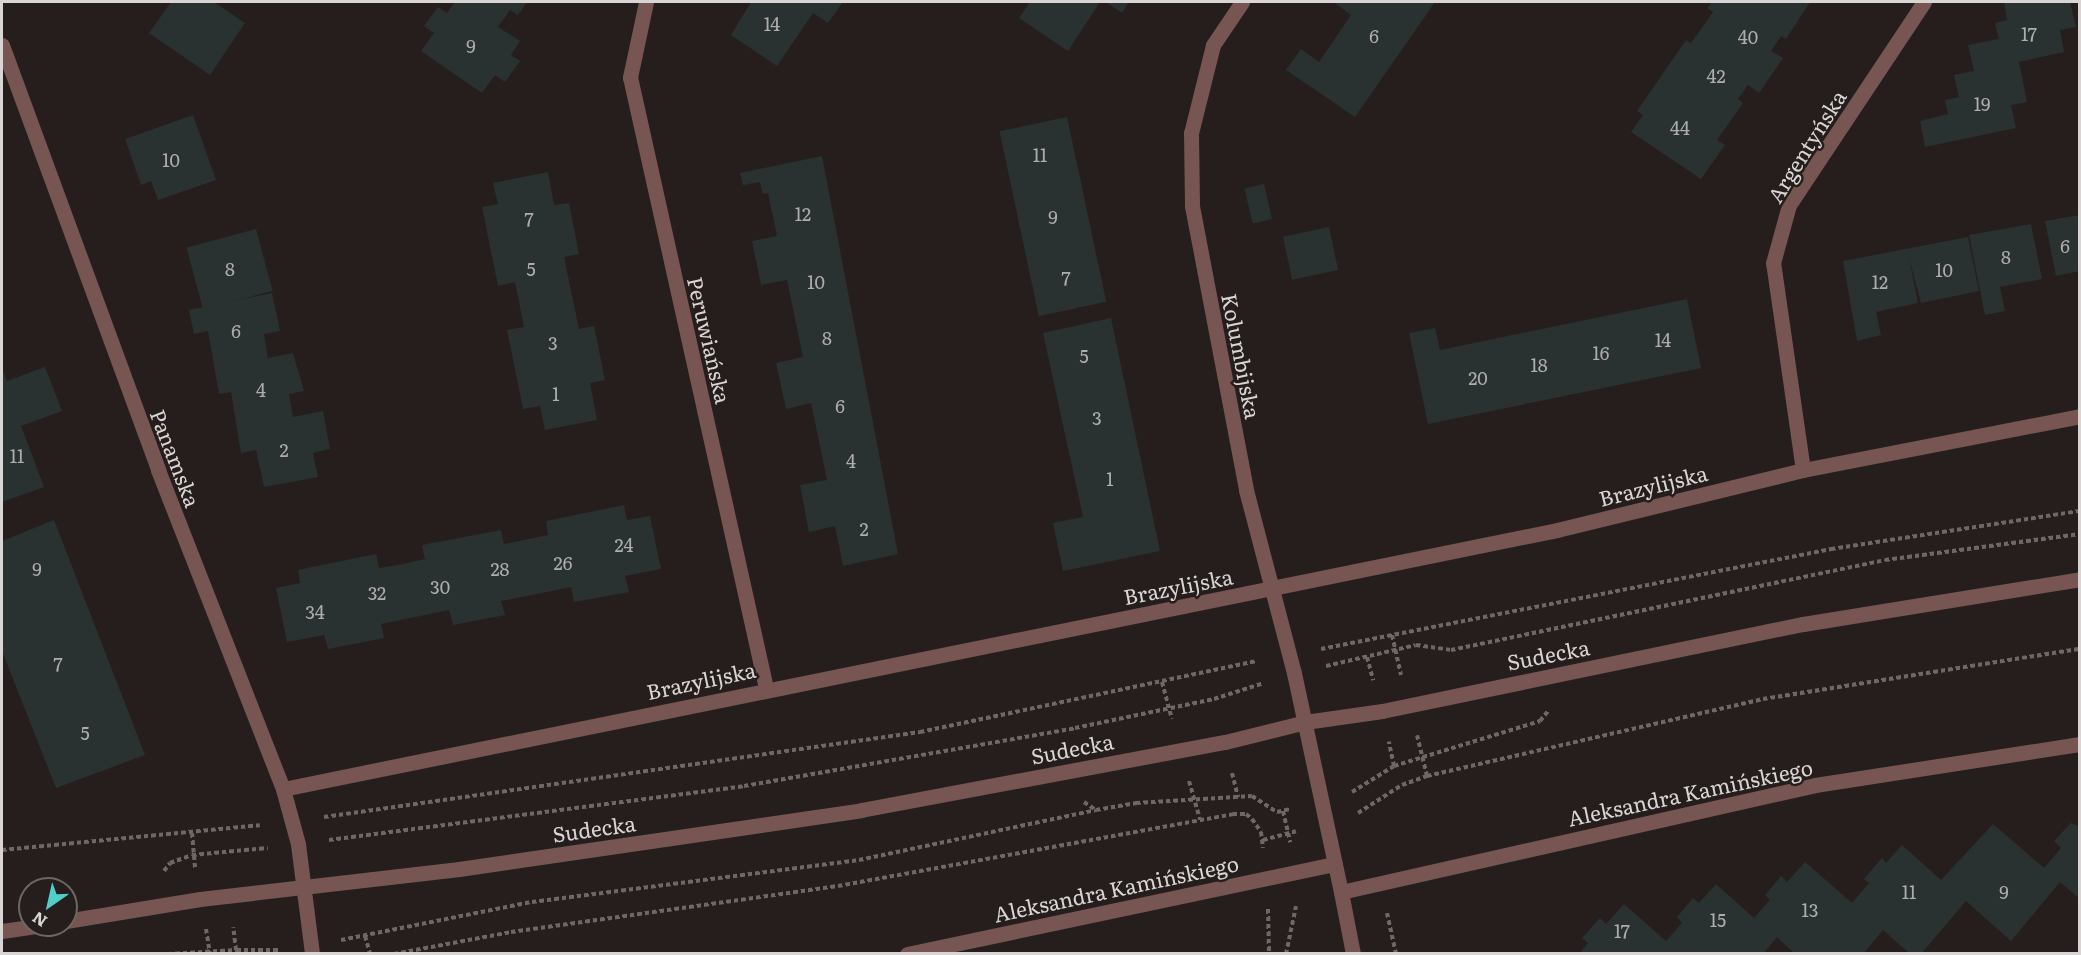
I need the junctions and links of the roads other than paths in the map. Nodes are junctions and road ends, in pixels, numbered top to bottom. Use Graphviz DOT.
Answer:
graph roads {
  1 [pos="646,2"];
  2 [pos="1242,2"];
  3 [pos="1924,2"];
  4 [pos="2,45"];
  5 [pos="2079,416"];
  6 [pos="1803,470"];
  7 [pos="2079,579"];
  8 [pos="1272,588"];
  9 [pos="766,688"];
  10 [pos="1305,722"];
  11 [pos="2079,744"];
  12 [pos="283,789"];
  13 [pos="1335,864"];
  14 [pos="302,888"];
  15 [pos="1341,892"];
  16 [pos="78,919"];
  17 [pos="18,929"];
  18 [pos="2,932"];
  19 [pos="311,949"];
  20 [pos="906,954"];
  21 [pos="1353,954"];
  1 -- 9 [label="street, Peruwiańska"];
  2 -- 8 [label="street, Kolumbijska"];
  3 -- 6 [label="street, Argentyńska"];
  4 -- 12 [label="street, Panamska"];
  5 -- 6 [label="street, Brazylijska"];
  6 -- 8 [label="street, Brazylijska"];
  7 -- 10 [label="street, Sudecka"];
  8 -- 9 [label="street, Brazylijska"];
  8 -- 10 [label="street, Kolumbijska"];
  9 -- 12 [label="street, Brazylijska"];
  10 -- 13 [label="street"];
  10 -- 14 [label="street, Sudecka"];
  11 -- 15 [label="street, Aleksandra Kamińskiego"];
  12 -- 14 [label="street, Panamska"];
  13 -- 15 [label="street"];
  13 -- 20 [label="street, Aleksandra Kamińskiego"];
  14 -- 16 [label="street, Sudecka"];
  14 -- 19 [label="street, Panamska"];
  15 -- 21 [label="street"];
  17 -- 18 [label="street"];
}
